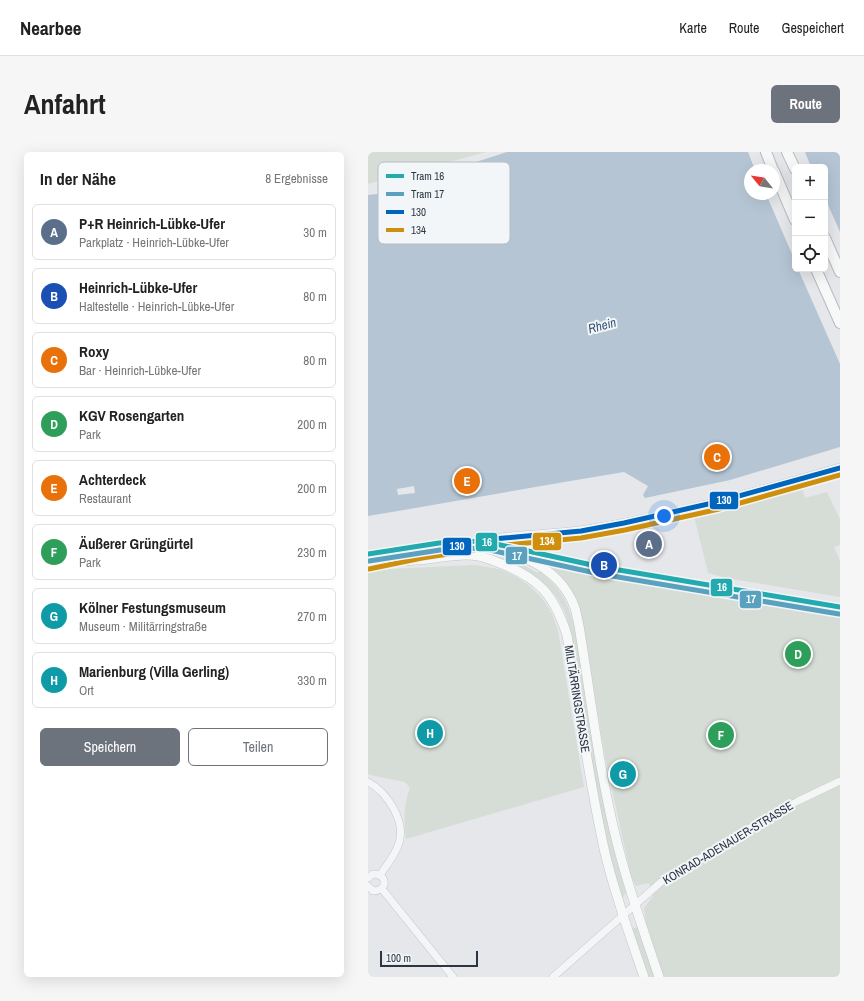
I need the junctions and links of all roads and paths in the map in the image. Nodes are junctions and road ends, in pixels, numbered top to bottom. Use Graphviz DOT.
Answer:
graph roads {
  1 [pos="766,152"];
  2 [pos="787,152"];
  3 [pos="771,164"];
  4 [pos="793,164"];
  5 [pos="780,185"];
  6 [pos="792,213"];
  7 [pos="828,245"];
  8 [pos="817,272"];
  9 [pos="840,272"];
  10 [pos="840,323"];
  11 [pos="840,468"];
  12 [pos="561,533"];
  13 [pos="531,542"];
  14 [pos="466,545"];
  15 [pos="500,550"];
  16 [pos="478,556"];
  17 [pos="384,560"];
  18 [pos="368,562"];
  19 [pos="550,572"];
  20 [pos="840,780"];
  21 [pos="368,782"];
  22 [pos="380,875"];
  23 [pos="368,878"];
  24 [pos="368,886"];
  25 [pos="382,888"];
  26 [pos="635,904"];
  27 [pos="623,916"];
  28 [pos="453,977"];
  29 [pos="553,977"];
  30 [pos="644,977"];
  31 [pos="659,977"];
  1 -- 3 [label="highway"];
  2 -- 4 [label="highway"];
  5 -- 6 [label="highway"];
  7 -- 9 [label="highway"];
  8 -- 10 [label="highway"];
  11 -- 12 [label="main road"];
  12 -- 13 [label="main road"];
  12 -- 14 [label="main road"];
  13 -- 15 [label="main road"];
  13 -- 19 [label="main road"];
  14 -- 15 [label="main road, MILITÄRRINGSTRASSE"];
  14 -- 17 [label="main road"];
  15 -- 16 [label="main road"];
  15 -- 19 [label="main road, MILITÄRRINGSTRASSE"];
  16 -- 17 [label="main road, MILITÄRRINGSTRASSE"];
  16 -- 27 [label="main road, MILITÄRRINGSTRASSE"];
  17 -- 18 [label="main road"];
  19 -- 26 [label="main road, MILITÄRRINGSTRASSE"];
  20 -- 26 [label="street, KONRAD-ADENAUER-STRASSE"];
  21 -- 22 [label="street"];
  22 -- 23 [label="street"];
  22 -- 25 [label="street"];
  24 -- 25 [label="street"];
  25 -- 28 [label="street"];
  26 -- 27 [label="street, KONRAD-ADENAUER-STRASSE"];
  26 -- 31 [label="main road, MILITÄRRINGSTRASSE"];
  27 -- 29 [label="street, KONRAD-ADENAUER-STRASSE"];
  27 -- 30 [label="main road, MILITÄRRINGSTRASSE"];
}
